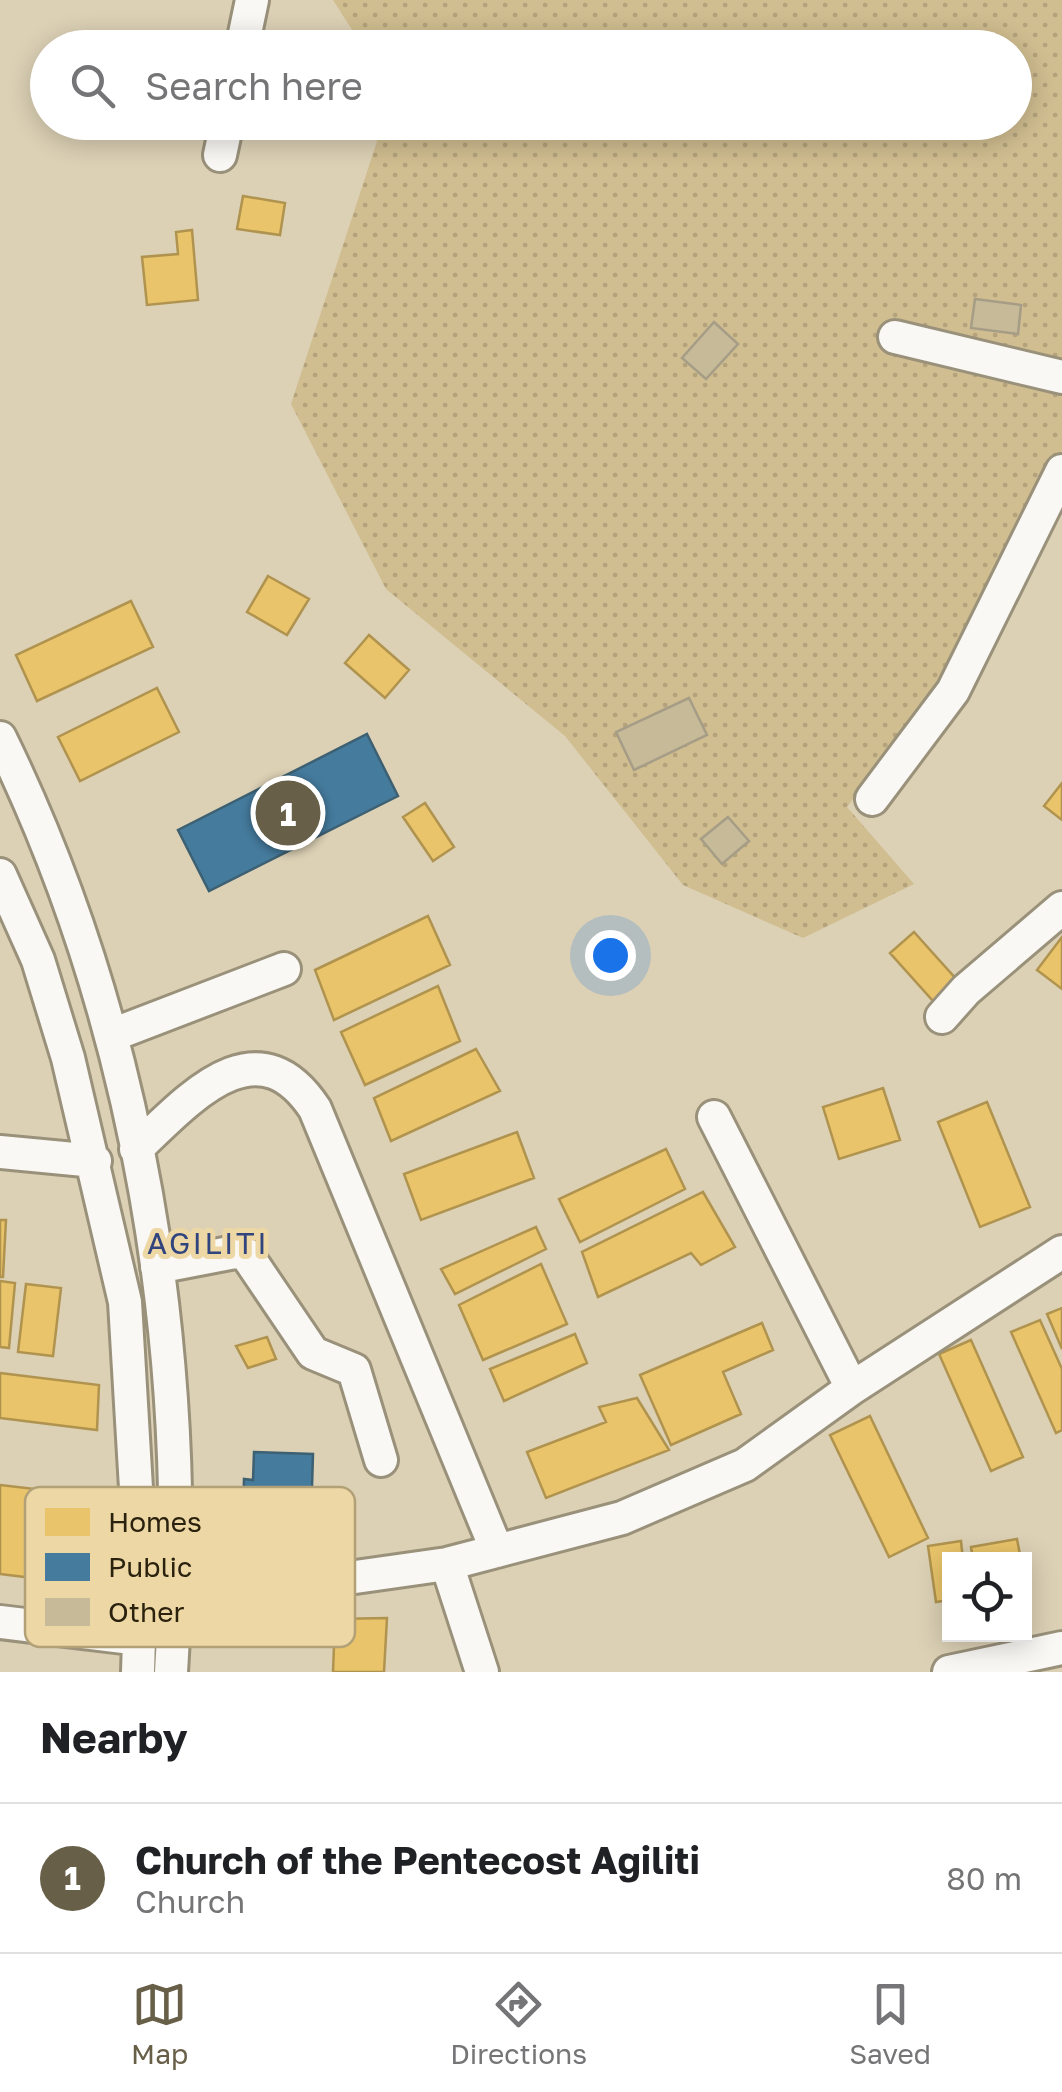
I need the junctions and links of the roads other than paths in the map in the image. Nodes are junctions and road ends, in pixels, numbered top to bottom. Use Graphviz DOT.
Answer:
graph roads {
  1 [pos="252,0"];
  2 [pos="246,30"];
  3 [pos="223,140"];
  4 [pos="220,155"];
  5 [pos="895,337"];
  6 [pos="1062,378"];
  7 [pos="1062,471"];
  8 [pos="0,738"];
  9 [pos="872,800"];
  10 [pos="0,875"];
  11 [pos="1062,908"];
  12 [pos="284,969"];
  13 [pos="942,1018"];
  14 [pos="112,1036"];
  15 [pos="714,1116"];
  16 [pos="136,1148"];
  17 [pos="0,1152"];
  18 [pos="95,1161"];
  19 [pos="1062,1252"];
  20 [pos="158,1267"];
  21 [pos="852,1388"];
  22 [pos="381,1460"];
  23 [pos="132,1487"];
  24 [pos="174,1487"];
  25 [pos="498,1551"];
  26 [pos="447,1564"];
  27 [pos="355,1577"];
  28 [pos="0,1622"];
  29 [pos="25,1628"];
  30 [pos="102,1647"];
  31 [pos="174,1647"];
  32 [pos="1062,1648"];
  33 [pos="139,1656"];
  34 [pos="172,1672"];
  35 [pos="482,1672"];
  36 [pos="949,1672"];
  1 -- 2 [label="street"];
  3 -- 4 [label="street"];
  5 -- 6 [label="street"];
  7 -- 9 [label="street"];
  8 -- 14 [label="street"];
  10 -- 18 [label="street"];
  11 -- 13 [label="street"];
  12 -- 14 [label="street"];
  14 -- 16 [label="street"];
  15 -- 21 [label="street"];
  16 -- 20 [label="street"];
  16 -- 25 [label="street"];
  17 -- 18 [label="street"];
  18 -- 23 [label="street"];
  19 -- 21 [label="street"];
  20 -- 22 [label="street"];
  20 -- 24 [label="street"];
  21 -- 25 [label="street"];
  25 -- 26 [label="street"];
  26 -- 27 [label="street"];
  26 -- 35 [label="street"];
  28 -- 29 [label="street"];
  30 -- 33 [label="street"];
  31 -- 34 [label="street"];
  32 -- 36 [label="street"];
}
